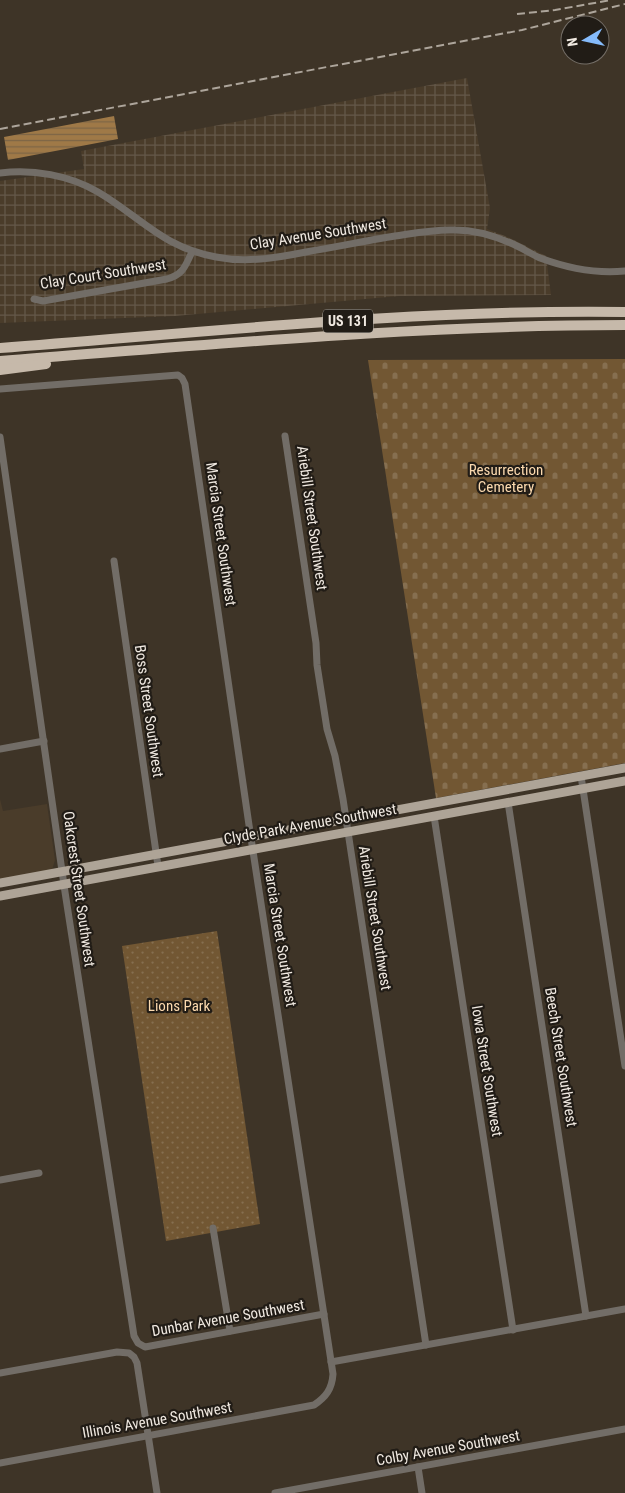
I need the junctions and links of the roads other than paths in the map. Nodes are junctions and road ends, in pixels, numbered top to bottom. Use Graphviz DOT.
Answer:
graph roads {
  1 [pos="0,173"];
  2 [pos="192,252"];
  3 [pos="625,271"];
  4 [pos="34,299"];
  5 [pos="625,312"];
  6 [pos="625,325"];
  7 [pos="0,342"];
  8 [pos="71,342"];
  9 [pos="0,348"];
  10 [pos="98,354"];
  11 [pos="0,361"];
  12 [pos="0,370"];
  13 [pos="0,389"];
  14 [pos="286,436"];
  15 [pos="0,437"];
  16 [pos="114,561"];
  17 [pos="44,741"];
  18 [pos="0,749"];
  19 [pos="625,768"];
  20 [pos="581,776"];
  21 [pos="625,781"];
  22 [pos="583,789"];
  23 [pos="508,802"];
  24 [pos="434,816"];
  25 [pos="346,820"];
  26 [pos="348,832"];
  27 [pos="252,837"];
  28 [pos="254,848"];
  29 [pos="156,855"];
  30 [pos="158,866"];
  31 [pos="63,871"];
  32 [pos="0,883"];
  33 [pos="64,883"];
  34 [pos="0,896"];
  35 [pos="625,1066"];
  36 [pos="39,1173"];
  37 [pos="0,1180"];
  38 [pos="213,1228"];
  39 [pos="625,1309"];
  40 [pos="324,1314"];
  41 [pos="586,1316"];
  42 [pos="513,1330"];
  43 [pos="230,1331"];
  44 [pos="138,1343"];
  45 [pos="426,1345"];
  46 [pos="331,1362"];
  47 [pos="0,1373"];
  48 [pos="318,1402"];
  49 [pos="625,1429"];
  50 [pos="149,1435"];
  51 [pos="0,1463"];
  52 [pos="418,1467"];
  53 [pos="157,1493"];
  54 [pos="275,1493"];
  55 [pos="422,1493"];
  1 -- 2 [label="street, Clay Avenue Southwest"];
  2 -- 3 [label="street, Clay Avenue Southwest"];
  2 -- 4 [label="street, Clay Court Southwest"];
  5 -- 8 [label="highway, US 131"];
  6 -- 10 [label="highway, US 131"];
  7 -- 8 [label="highway"];
  8 -- 9 [label="highway, US 131"];
  10 -- 11 [label="highway, US 131"];
  10 -- 12 [label="highway"];
  13 -- 27 [label="street, Marcia Street Southwest"];
  14 -- 25 [label="street, Ariebill Street Southwest"];
  15 -- 17 [label="street, Oakcrest Street Southwest"];
  16 -- 29 [label="street, Boss Street Southwest"];
  17 -- 18 [label="street"];
  17 -- 31 [label="street, Oakcrest Street Southwest"];
  19 -- 20 [label="main road, Clyde Park Avenue Southwest"];
  20 -- 22 [label="street"];
  20 -- 25 [label="main road, Clyde Park Avenue Southwest"];
  21 -- 22 [label="main road, Clyde Park Avenue Southwest"];
  22 -- 23 [label="main road, Clyde Park Avenue Southwest"];
  22 -- 35 [label="street"];
  23 -- 24 [label="main road, Clyde Park Avenue Southwest"];
  23 -- 41 [label="street, Beech Street Southwest"];
  24 -- 26 [label="main road, Clyde Park Avenue Southwest"];
  24 -- 42 [label="street, Iowa Street Southwest"];
  25 -- 26 [label="street, Ariebill Street Southwest"];
  25 -- 27 [label="main road, Clyde Park Avenue Southwest"];
  26 -- 28 [label="main road, Clyde Park Avenue Southwest"];
  26 -- 45 [label="street, Ariebill Street Southwest"];
  27 -- 28 [label="street, Marcia Street Southwest"];
  27 -- 29 [label="main road, Clyde Park Avenue Southwest"];
  28 -- 30 [label="main road, Clyde Park Avenue Southwest"];
  28 -- 40 [label="street, Marcia Street Southwest"];
  29 -- 30 [label="street, Boss Street Southwest"];
  29 -- 31 [label="main road, Clyde Park Avenue Southwest"];
  30 -- 33 [label="main road, Clyde Park Avenue Southwest"];
  31 -- 32 [label="main road, Clyde Park Avenue Southwest"];
  31 -- 33 [label="street, Oakcrest Street Southwest"];
  33 -- 34 [label="main road, Clyde Park Avenue Southwest"];
  33 -- 44 [label="street, Oakcrest Street Southwest"];
  36 -- 37 [label="street"];
  38 -- 43 [label="street"];
  39 -- 41 [label="street"];
  40 -- 43 [label="street, Dunbar Avenue Southwest"];
  40 -- 46 [label="street, Marcia Street Southwest"];
  41 -- 42 [label="street"];
  42 -- 45 [label="street"];
  43 -- 44 [label="street, Dunbar Avenue Southwest"];
  45 -- 46 [label="street"];
  46 -- 48 [label="street, Marcia Street Southwest"];
  47 -- 50 [label="street"];
  48 -- 50 [label="street, Illinois Avenue Southwest"];
  49 -- 52 [label="street, Colby Avenue Southwest"];
  50 -- 51 [label="street, Illinois Avenue Southwest"];
  50 -- 53 [label="street"];
  52 -- 54 [label="street, Colby Avenue Southwest"];
  52 -- 55 [label="street"];
}
